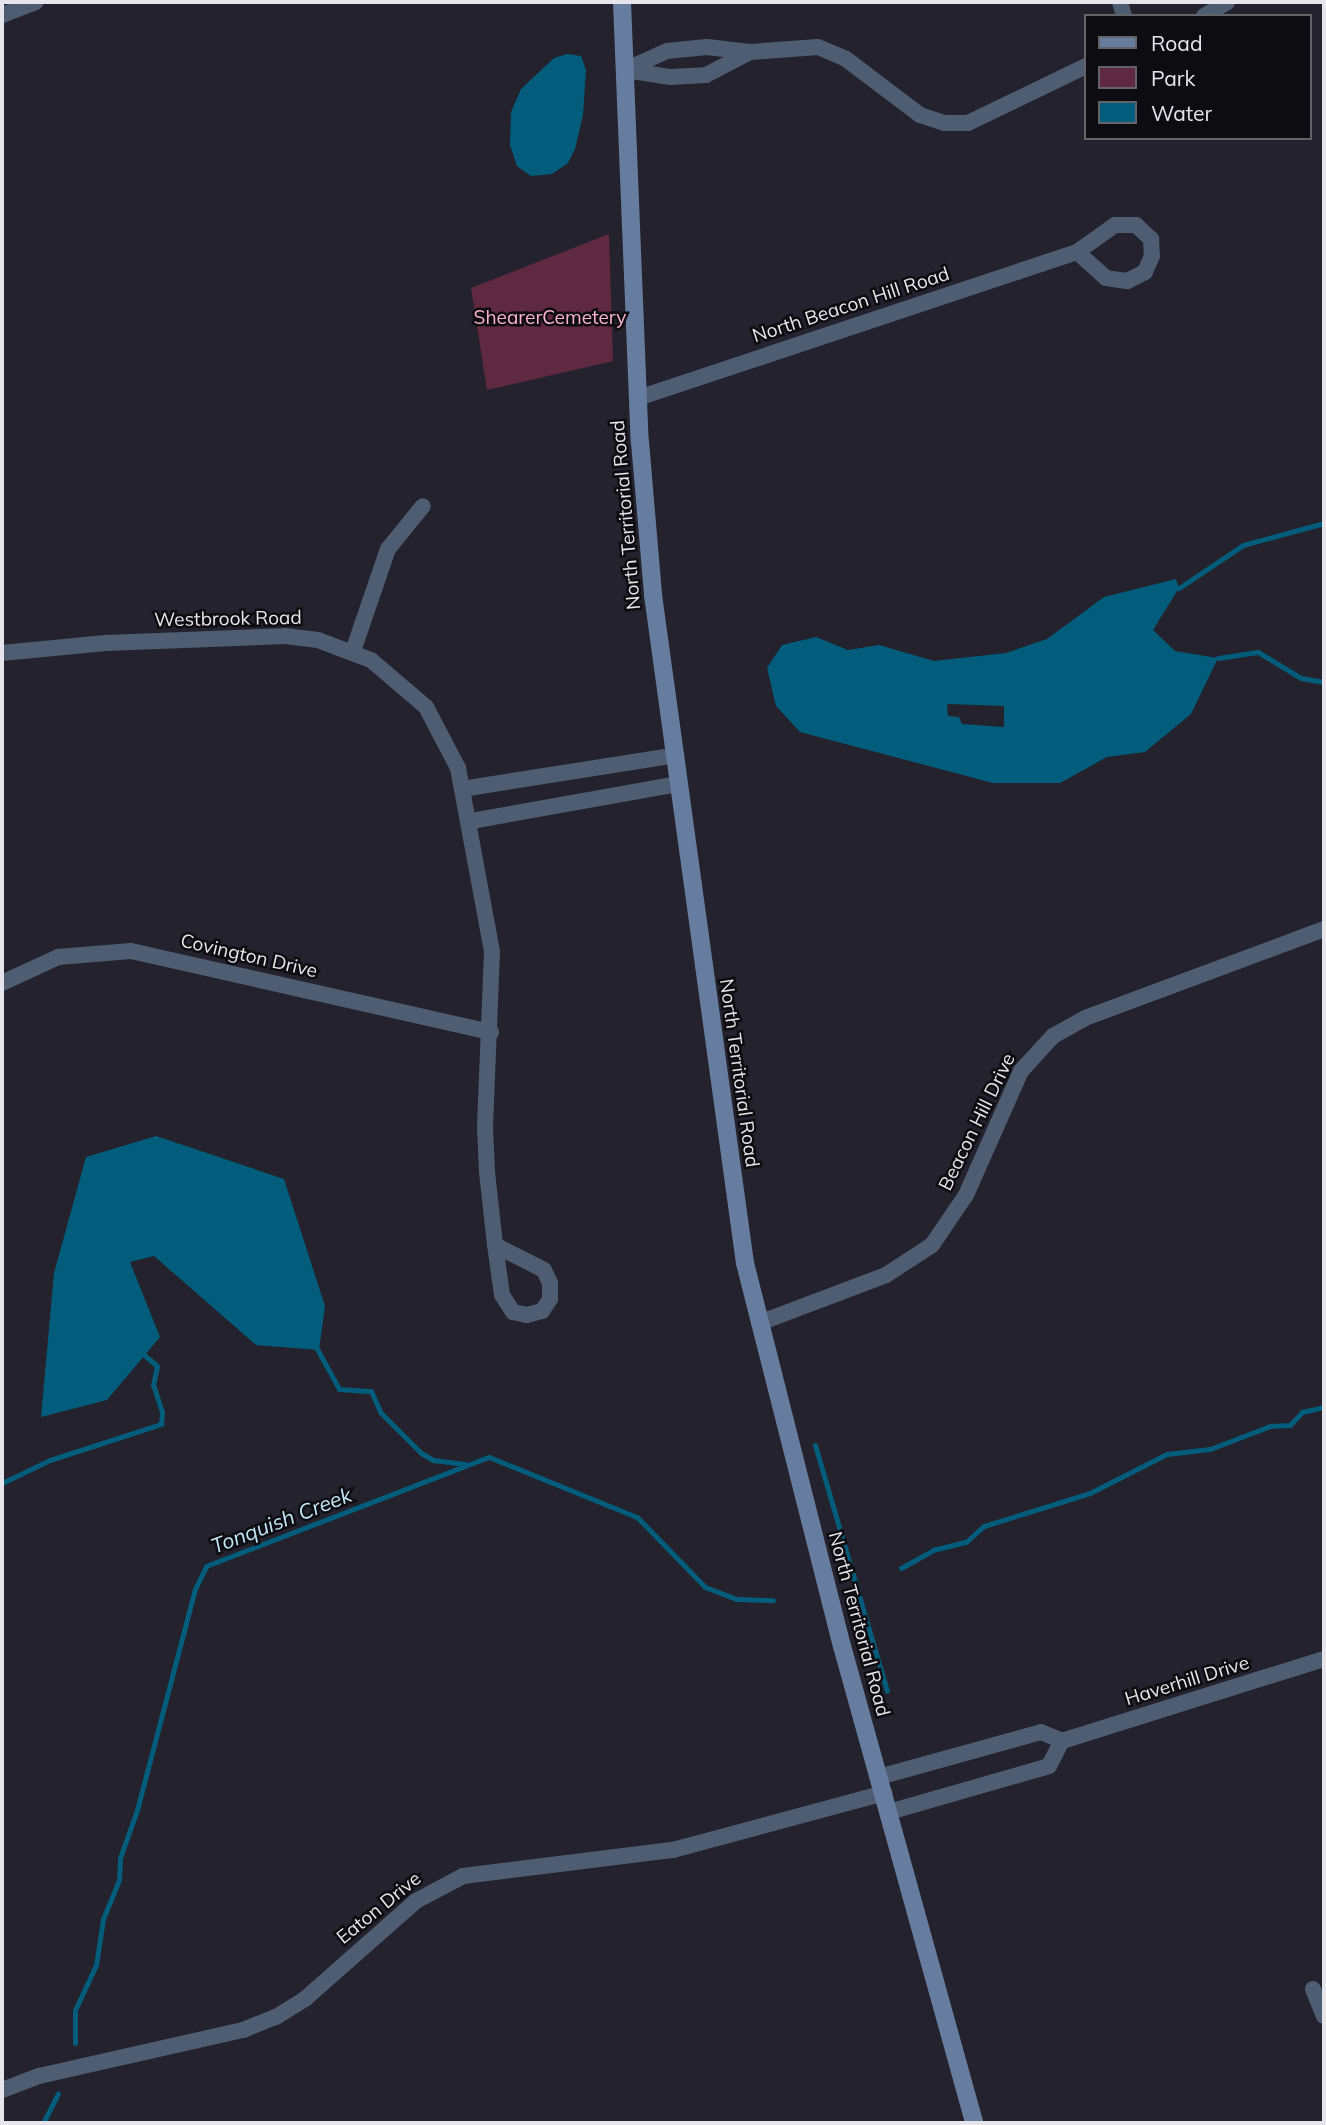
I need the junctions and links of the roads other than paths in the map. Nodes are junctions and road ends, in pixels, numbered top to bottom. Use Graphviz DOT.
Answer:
graph roads {
  1 [pos="36,2"];
  2 [pos="622,2"];
  3 [pos="1227,2"];
  4 [pos="1207,14"];
  5 [pos="2,15"];
  6 [pos="750,52"];
  7 [pos="1084,67"];
  8 [pos="625,70"];
  9 [pos="1077,252"];
  10 [pos="638,398"];
  11 [pos="423,506"];
  12 [pos="353,651"];
  13 [pos="2,653"];
  14 [pos="676,755"];
  15 [pos="679,784"];
  16 [pos="461,789"];
  17 [pos="471,821"];
  18 [pos="1324,929"];
  19 [pos="2,983"];
  20 [pos="491,1032"];
  21 [pos="495,1245"];
  22 [pos="759,1323"];
  23 [pos="1324,1659"];
  24 [pos="1062,1741"];
  25 [pos="882,1785"];
  26 [pos="889,1812"];
  27 [pos="1313,1989"];
  28 [pos="1324,2016"];
  29 [pos="2,2091"];
  30 [pos="974,2123"];
  1 -- 5 [label="street"];
  2 -- 8 [label="main road, North Territorial Road"];
  3 -- 4 [label="street"];
  6 -- 7 [label="street"];
  6 -- 8 [label="street"];
  6 -- 8 [label="street"];
  8 -- 10 [label="main road, North Territorial Road"];
  9 -- 9 [label="street, North Beacon Hill Road"];
  9 -- 10 [label="street, North Beacon Hill Road"];
  10 -- 14 [label="main road, North Territorial Road"];
  11 -- 12 [label="street"];
  12 -- 13 [label="street, Westbrook Road"];
  12 -- 16 [label="street, Westbrook Road"];
  14 -- 15 [label="main road, North Territorial Road"];
  14 -- 16 [label="street"];
  15 -- 17 [label="street"];
  15 -- 22 [label="main road, North Territorial Road"];
  16 -- 17 [label="street, Westbrook Road"];
  17 -- 20 [label="street, Westbrook Road"];
  18 -- 22 [label="street, Beacon Hill Drive"];
  19 -- 20 [label="street, Covington Drive"];
  20 -- 21 [label="street, Westbrook Road"];
  21 -- 21 [label="street, Westbrook Road"];
  22 -- 25 [label="main road, North Territorial Road"];
  23 -- 24 [label="street, Haverhill Drive"];
  24 -- 25 [label="street, Haverhill Drive"];
  24 -- 26 [label="street"];
  25 -- 26 [label="main road, North Territorial Road"];
  25 -- 29 [label="street, Eaton Drive"];
  26 -- 30 [label="main road, North Territorial Road"];
  27 -- 28 [label="street"];
}
